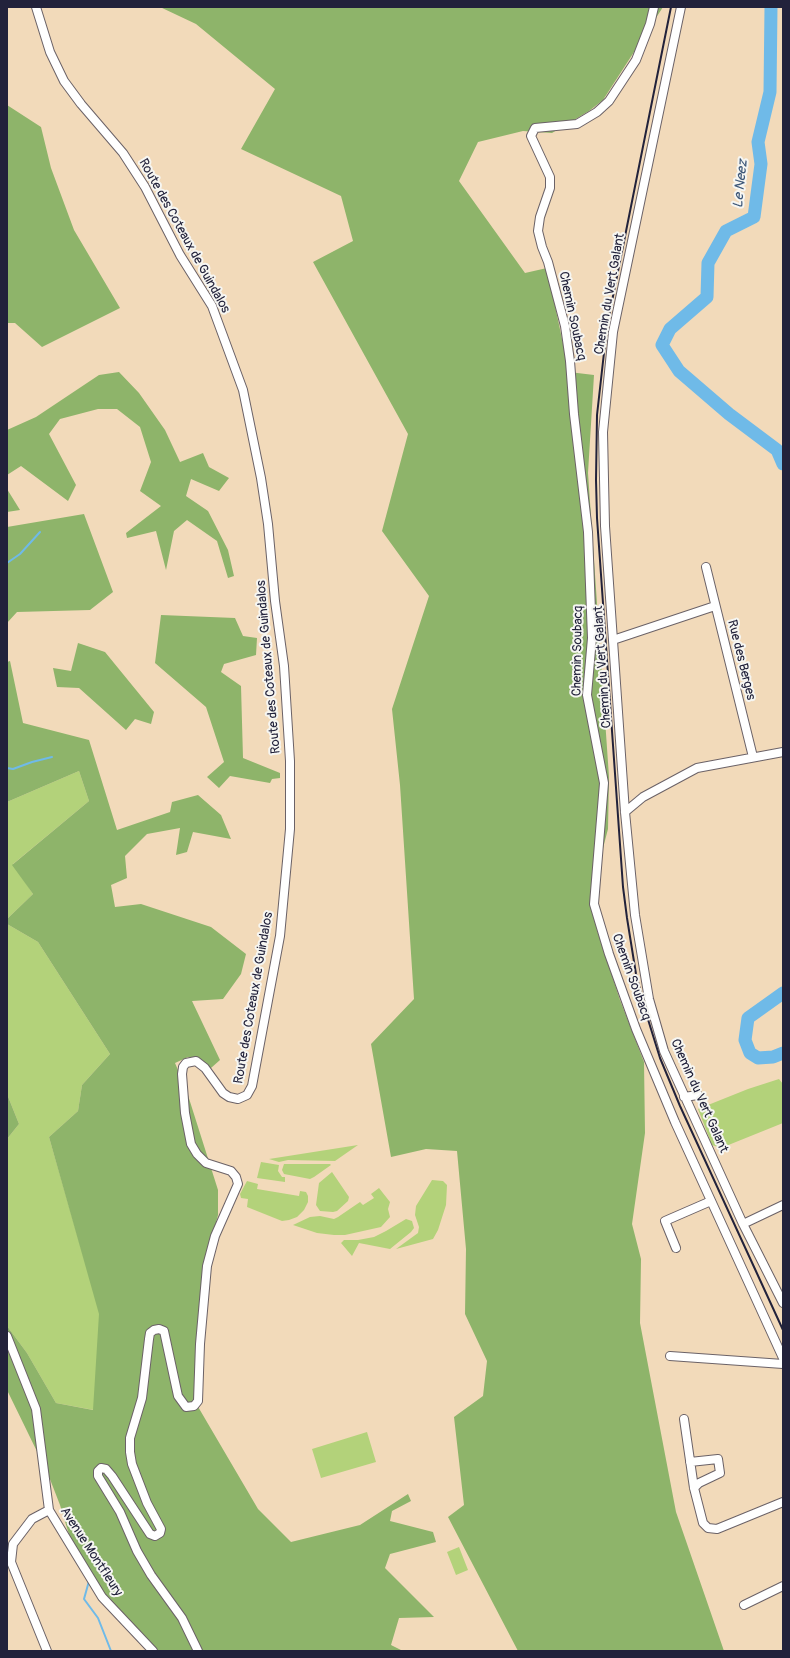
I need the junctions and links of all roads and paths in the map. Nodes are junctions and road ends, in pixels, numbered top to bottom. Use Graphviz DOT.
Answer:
graph roads {
  1 [pos="36,7"];
  2 [pos="654,7"];
  3 [pos="681,7"];
  4 [pos="706,567"];
  5 [pos="715,606"];
  6 [pos="613,640"];
  7 [pos="783,752"];
  8 [pos="753,757"];
  9 [pos="625,812"];
  10 [pos="698,1095"];
  11 [pos="684,1097"];
  12 [pos="712,1201"];
  13 [pos="783,1204"];
  14 [pos="743,1224"];
  15 [pos="676,1248"];
  16 [pos="783,1303"];
  17 [pos="7,1336"];
  18 [pos="670,1356"];
  19 [pos="783,1358"];
  20 [pos="783,1364"];
  21 [pos="684,1418"];
  22 [pos="690,1462"];
  23 [pos="694,1488"];
  24 [pos="783,1502"];
  25 [pos="49,1510"];
  26 [pos="9,1563"];
  27 [pos="783,1586"];
  28 [pos="744,1605"];
  29 [pos="47,1651"];
  30 [pos="153,1651"];
  31 [pos="198,1651"];
  1 -- 31 [label="street, Route des Coteaux de Guindalos"];
  2 -- 12 [label="street, Chemin Soubacq"];
  3 -- 6 [label="street, Chemin du Vert Galant"];
  4 -- 5 [label="street, Rue des Berges"];
  5 -- 6 [label="street"];
  5 -- 8 [label="street, Rue des Berges"];
  6 -- 9 [label="street, Chemin du Vert Galant"];
  7 -- 8 [label="street"];
  8 -- 9 [label="street"];
  9 -- 11 [label="street, Chemin du Vert Galant"];
  10 -- 11 [label="street"];
  11 -- 14 [label="street, Chemin du Vert Galant"];
  12 -- 15 [label="street"];
  12 -- 19 [label="street, Chemin Soubacq"];
  13 -- 14 [label="street"];
  14 -- 16 [label="street, Chemin du Vert Galant"];
  17 -- 25 [label="street, Avenue Montfleury"];
  18 -- 20 [label="street"];
  21 -- 22 [label="street"];
  22 -- 23 [label="street"];
  22 -- 23 [label="street"];
  23 -- 24 [label="street"];
  25 -- 26 [label="street"];
  25 -- 30 [label="street, Avenue Montfleury"];
  26 -- 29 [label="street"];
  27 -- 28 [label="street"];
}
